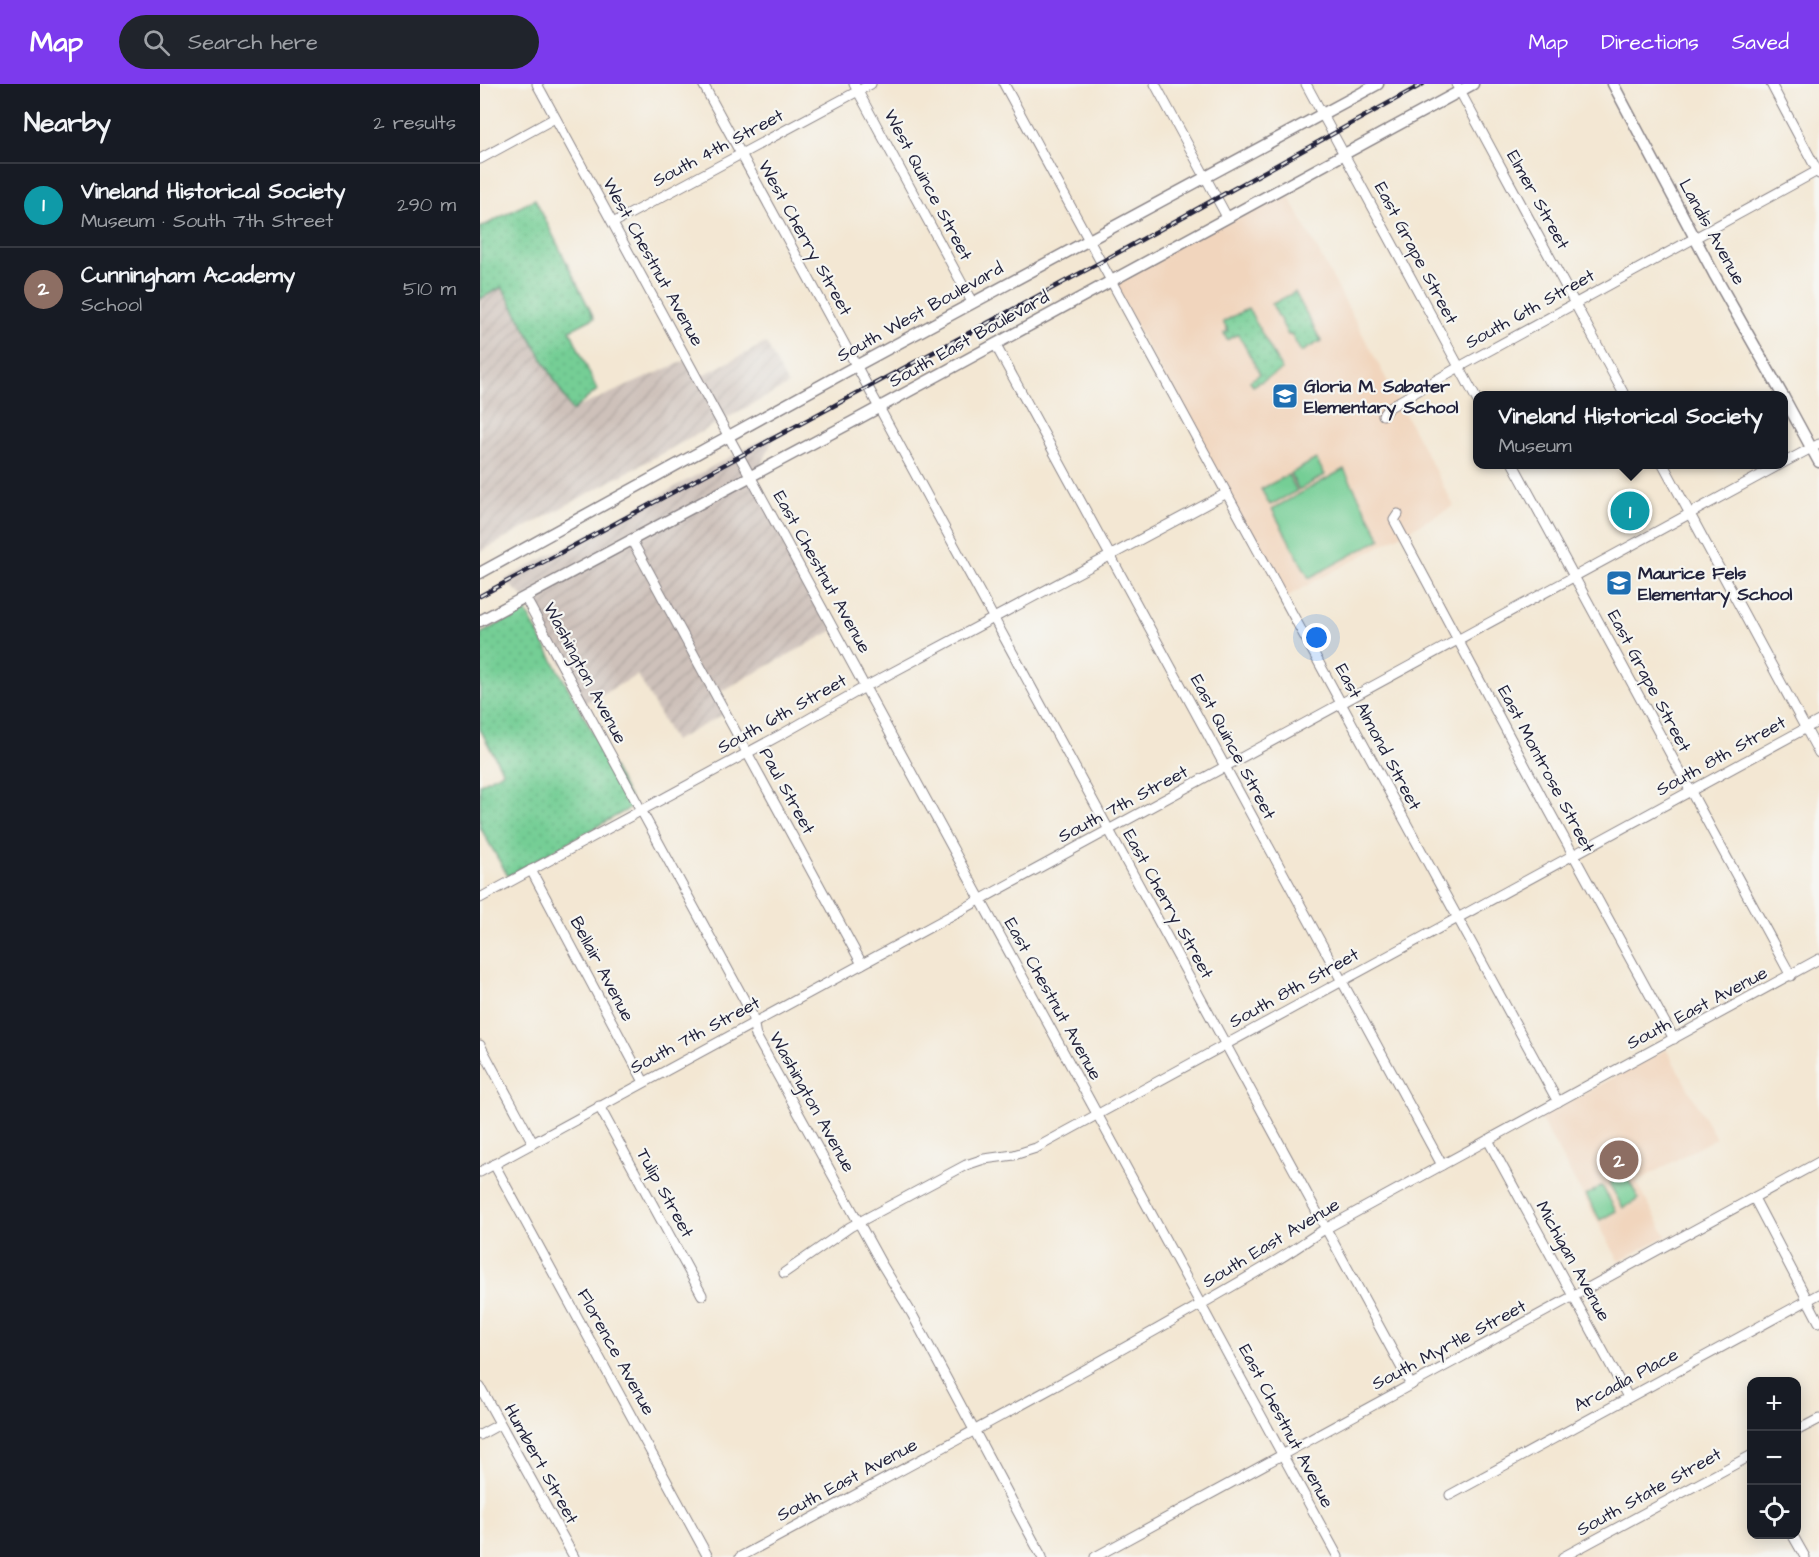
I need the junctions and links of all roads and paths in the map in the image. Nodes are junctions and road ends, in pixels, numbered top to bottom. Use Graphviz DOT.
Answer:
graph roads {
  1 [pos="537,84"];
  2 [pos="703,84"];
  3 [pos="871,84"];
  4 [pos="1004,84"];
  5 [pos="1155,84"];
  6 [pos="1306,84"];
  7 [pos="1378,84"];
  8 [pos="1473,84"];
  9 [pos="1613,84"];
  10 [pos="1770,84"];
  11 [pos="856,88"];
  12 [pos="1458,88"];
  13 [pos="1322,114"];
  14 [pos="555,118"];
  15 [pos="740,154"];
  16 [pos="1344,154"];
  17 [pos="480,159"];
  18 [pos="1819,172"];
  19 [pos="1205,177"];
  20 [pos="1227,218"];
  21 [pos="613,223"];
  22 [pos="1695,238"];
  23 [pos="1089,240"];
  24 [pos="1111,280"];
  25 [pos="972,302"];
  26 [pos="1576,303"];
  27 [pos="995,344"];
  28 [pos="856,366"];
  29 [pos="1459,367"];
  30 [pos="1622,391"];
  31 [pos="1780,391"];
  32 [pos="1473,393"];
  33 [pos="1788,404"];
  34 [pos="880,408"];
  35 [pos="1383,415"];
  36 [pos="729,435"];
  37 [pos="1815,446"];
  38 [pos="740,456"];
  39 [pos="1788,461"];
  40 [pos="1819,462"];
  41 [pos="1515,469"];
  42 [pos="1665,469"];
  43 [pos="1773,469"];
  44 [pos="750,475"];
  45 [pos="1227,493"];
  46 [pos="1398,514"];
  47 [pos="1690,514"];
  48 [pos="632,539"];
  49 [pos="1110,555"];
  50 [pos="480,573"];
  51 [pos="1574,577"];
  52 [pos="525,597"];
  53 [pos="994,618"];
  54 [pos="480,621"];
  55 [pos="1458,641"];
  56 [pos="865,687"];
  57 [pos="1341,704"];
  58 [pos="1819,721"];
  59 [pos="1806,728"];
  60 [pos="747,753"];
  61 [pos="1819,753"];
  62 [pos="1225,768"];
  63 [pos="1690,792"];
  64 [pos="640,810"];
  65 [pos="1109,831"];
  66 [pos="1574,854"];
  67 [pos="531,870"];
  68 [pos="480,898"];
  69 [pos="980,899"];
  70 [pos="1457,918"];
  71 [pos="1819,959"];
  72 [pos="862,964"];
  73 [pos="1791,976"];
  74 [pos="1341,981"];
  75 [pos="754,1023"];
  76 [pos="1674,1039"];
  77 [pos="480,1045"];
  78 [pos="1225,1045"];
  79 [pos="644,1082"];
  80 [pos="1558,1102"];
  81 [pos="599,1107"];
  82 [pos="1097,1113"];
  83 [pos="1488,1140"];
  84 [pos="533,1143"];
  85 [pos="1819,1162"];
  86 [pos="494,1164"];
  87 [pos="1443,1165"];
  88 [pos="480,1172"];
  89 [pos="1754,1198"];
  90 [pos="858,1222"];
  91 [pos="1325,1229"];
  92 [pos="784,1273"];
  93 [pos="1819,1294"];
  94 [pos="702,1295"];
  95 [pos="1573,1296"];
  96 [pos="1808,1300"];
  97 [pos="1201,1304"];
  98 [pos="1819,1322"];
  99 [pos="1411,1385"];
  100 [pos="480,1387"];
  101 [pos="1628,1397"];
  102 [pos="1819,1419"];
  103 [pos="500,1424"];
  104 [pos="1801,1429"];
  105 [pos="975,1431"];
  106 [pos="480,1435"];
  107 [pos="1282,1454"];
  108 [pos="1747,1459"];
  109 [pos="1450,1495"];
  110 [pos="1795,1539"];
  111 [pos="574,1557"];
  112 [pos="708,1557"];
  113 [pos="740,1557"];
  114 [pos="1042,1557"];
  115 [pos="1095,1557"];
  116 [pos="1338,1557"];
  117 [pos="1563,1557"];
  118 [pos="1805,1557"];
  1 -- 14 [label="street, West Chestnut Avenue"];
  2 -- 15 [label="street, West Cherry Street"];
  3 -- 11 [label="street, South 4th Street"];
  4 -- 23 [label="street, East Almond Street"];
  5 -- 19 [label="street"];
  6 -- 13 [label="street, East Grape Street"];
  7 -- 13 [label="main road, South West Boulevard"];
  8 -- 12 [label="main road, South East Boulevard"];
  9 -- 22 [label="main road, Landis Avenue"];
  10 -- 18 [label="street"];
  11 -- 15 [label="street, South 4th Street"];
  11 -- 25 [label="street, West Quince Street"];
  12 -- 16 [label="main road, South East Boulevard"];
  12 -- 26 [label="street, Elmer Street"];
  13 -- 16 [label="street, East Grape Street"];
  13 -- 19 [label="main road, South West Boulevard"];
  14 -- 17 [label="street"];
  14 -- 21 [label="street, West Chestnut Avenue"];
  15 -- 21 [label="street, South 4th Street"];
  15 -- 28 [label="street, West Cherry Street"];
  16 -- 20 [label="main road, South East Boulevard"];
  16 -- 29 [label="street, East Grape Street"];
  18 -- 22 [label="street, South 6th Street"];
  19 -- 20 [label="street"];
  19 -- 23 [label="main road, South West Boulevard"];
  20 -- 24 [label="main road, South East Boulevard"];
  21 -- 36 [label="street, West Chestnut Avenue"];
  22 -- 26 [label="street, South 6th Street"];
  22 -- 31 [label="main road, Landis Avenue"];
  23 -- 24 [label="street, East Almond Street"];
  23 -- 25 [label="main road, South West Boulevard"];
  24 -- 27 [label="main road, South East Boulevard"];
  24 -- 45 [label="street, East Almond Street"];
  25 -- 28 [label="main road, South West Boulevard"];
  26 -- 29 [label="street, South 6th Street"];
  26 -- 30 [label="street, Elmer Street"];
  27 -- 34 [label="main road, South East Boulevard"];
  27 -- 49 [label="street, East Quince Street"];
  28 -- 34 [label="street, West Cherry Street"];
  28 -- 36 [label="main road, South West Boulevard"];
  29 -- 32 [label="street, East Grape Street"];
  29 -- 35 [label="street, South 6th Street"];
  33 -- 37 [label="main road, Landis Avenue"];
  34 -- 44 [label="main road, South East Boulevard"];
  34 -- 53 [label="street, East Cherry Street"];
  36 -- 38 [label="street, West Chestnut Avenue"];
  36 -- 50 [label="main road, South West Boulevard"];
  37 -- 39 [label="street, South 7th Street"];
  37 -- 40 [label="main road, Landis Avenue"];
  38 -- 44 [label="street, East Chestnut Avenue"];
  41 -- 51 [label="street, East Grape Street"];
  42 -- 47 [label="street"];
  43 -- 47 [label="street, South 7th Street"];
  44 -- 48 [label="main road, South East Boulevard"];
  44 -- 56 [label="street, East Chestnut Avenue"];
  45 -- 49 [label="street, South 6th Street"];
  45 -- 57 [label="street, East Almond Street"];
  46 -- 55 [label="street, East Montrose Street"];
  47 -- 51 [label="street, South 7th Street"];
  47 -- 59 [label="street"];
  48 -- 52 [label="main road, South East Boulevard"];
  48 -- 60 [label="street, Paul Street"];
  49 -- 53 [label="street, South 6th Street"];
  49 -- 62 [label="street, East Quince Street"];
  51 -- 55 [label="street, South 7th Street"];
  51 -- 63 [label="street, East Grape Street"];
  52 -- 54 [label="main road, South East Boulevard"];
  52 -- 64 [label="street, Washington Avenue"];
  53 -- 56 [label="street, South 6th Street"];
  53 -- 65 [label="street, East Cherry Street"];
  55 -- 57 [label="street, South 7th Street"];
  55 -- 66 [label="street, East Montrose Street"];
  56 -- 60 [label="street, South 6th Street"];
  56 -- 69 [label="street, East Chestnut Avenue"];
  57 -- 62 [label="street, South 7th Street"];
  57 -- 70 [label="street, East Almond Street"];
  58 -- 59 [label="street, South 8th Street"];
  59 -- 61 [label="street"];
  59 -- 63 [label="street, South 8th Street"];
  60 -- 64 [label="street, South 6th Street"];
  60 -- 72 [label="street, Paul Street"];
  62 -- 65 [label="street, South 7th Street"];
  62 -- 74 [label="street, East Quince Street"];
  63 -- 66 [label="street, South 8th Street"];
  63 -- 73 [label="street, East Grape Street"];
  64 -- 67 [label="street, South 6th Street"];
  64 -- 75 [label="street, Washington Avenue"];
  65 -- 69 [label="street, South 7th Street"];
  65 -- 78 [label="street, East Cherry Street"];
  66 -- 70 [label="street, South 8th Street"];
  66 -- 76 [label="street, East Montrose Street"];
  67 -- 68 [label="street, South 6th Street"];
  67 -- 79 [label="street, Bellair Avenue"];
  69 -- 72 [label="street, South 7th Street"];
  69 -- 82 [label="street, East Chestnut Avenue"];
  70 -- 74 [label="street, South 8th Street"];
  70 -- 80 [label="street, East Almond Street"];
  71 -- 73 [label="street, South East Avenue"];
  72 -- 75 [label="street, South 7th Street"];
  73 -- 76 [label="street, South East Avenue"];
  74 -- 78 [label="street, South 8th Street"];
  74 -- 87 [label="street, East Quince Street"];
  75 -- 79 [label="street, South 7th Street"];
  75 -- 90 [label="street, Washington Avenue"];
  76 -- 80 [label="street, South East Avenue"];
  77 -- 84 [label="street"];
  78 -- 82 [label="street, South 8th Street"];
  78 -- 91 [label="street, East Cherry Street"];
  79 -- 81 [label="street, South 7th Street"];
  80 -- 83 [label="street, South East Avenue"];
  81 -- 84 [label="street, South 7th Street"];
  81 -- 94 [label="street, Tulip Street"];
  82 -- 90 [label="street, South 8th Street"];
  82 -- 97 [label="street, East Chestnut Avenue"];
  83 -- 87 [label="street, South East Avenue"];
  83 -- 95 [label="street, Michigan Avenue"];
  84 -- 86 [label="street, South 7th Street"];
  85 -- 89 [label="street, South Myrtle Street"];
  86 -- 88 [label="street, South 7th Street"];
  86 -- 112 [label="street, Florence Avenue"];
  87 -- 91 [label="street, South East Avenue"];
  89 -- 95 [label="street, South Myrtle Street"];
  89 -- 96 [label="street"];
  90 -- 92 [label="street, South 8th Street"];
  90 -- 105 [label="street, Washington Avenue"];
  91 -- 97 [label="street, South East Avenue"];
  91 -- 99 [label="street, East Cherry Street"];
  93 -- 96 [label="street, Arcadia Place"];
  95 -- 99 [label="street, South Myrtle Street"];
  95 -- 101 [label="street, Michigan Avenue"];
  96 -- 98 [label="street"];
  96 -- 101 [label="street, Arcadia Place"];
  97 -- 105 [label="street, South East Avenue"];
  97 -- 107 [label="street, East Chestnut Avenue"];
  99 -- 107 [label="street, South Myrtle Street"];
  100 -- 103 [label="street, Humbert Street"];
  101 -- 109 [label="street, Arcadia Place"];
  102 -- 104 [label="street"];
  103 -- 106 [label="street"];
  103 -- 111 [label="street, Humbert Street"];
  105 -- 113 [label="street, South East Avenue"];
  105 -- 114 [label="street, Washington Avenue"];
  107 -- 115 [label="street, South Myrtle Street"];
  107 -- 116 [label="street, East Chestnut Avenue"];
  108 -- 117 [label="street, South State Street"];
  110 -- 118 [label="street"];
}
